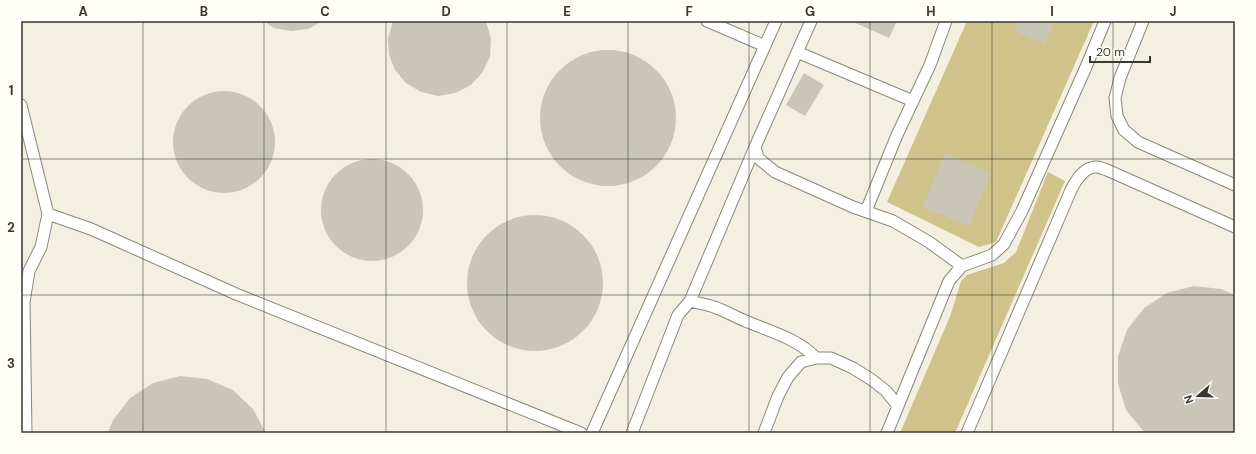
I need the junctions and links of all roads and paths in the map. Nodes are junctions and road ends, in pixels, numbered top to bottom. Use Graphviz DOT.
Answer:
graph roads {
  1 [pos="706,21"];
  2 [pos="776,21"];
  3 [pos="811,21"];
  4 [pos="946,21"];
  5 [pos="1105,21"];
  6 [pos="1143,21"];
  7 [pos="765,46"];
  8 [pos="798,52"];
  9 [pos="913,101"];
  10 [pos="21,105"];
  11 [pos="754,147"];
  12 [pos="1235,185"];
  13 [pos="866,211"];
  14 [pos="48,214"];
  15 [pos="1235,227"];
  16 [pos="962,266"];
  17 [pos="690,301"];
  18 [pos="816,358"];
  19 [pos="898,406"];
  20 [pos="26,433"];
  21 [pos="581,433"];
  22 [pos="592,433"];
  23 [pos="632,433"];
  24 [pos="764,433"];
  25 [pos="887,433"];
  26 [pos="967,433"];
  1 -- 7 [label="lane"];
  2 -- 7 [label="lane"];
  3 -- 8 [label="lane"];
  4 -- 9 [label="lane"];
  5 -- 16 [label="lane"];
  6 -- 12 [label="lane"];
  7 -- 22 [label="lane"];
  8 -- 9 [label="lane"];
  8 -- 11 [label="lane"];
  9 -- 13 [label="lane"];
  10 -- 14 [label="lane"];
  11 -- 13 [label="lane"];
  11 -- 17 [label="lane"];
  13 -- 16 [label="lane"];
  14 -- 20 [label="lane"];
  14 -- 21 [label="lane"];
  15 -- 26 [label="lane"];
  16 -- 19 [label="lane"];
  17 -- 18 [label="lane"];
  17 -- 23 [label="lane"];
  18 -- 19 [label="lane"];
  18 -- 24 [label="lane"];
  19 -- 25 [label="lane"];
}
